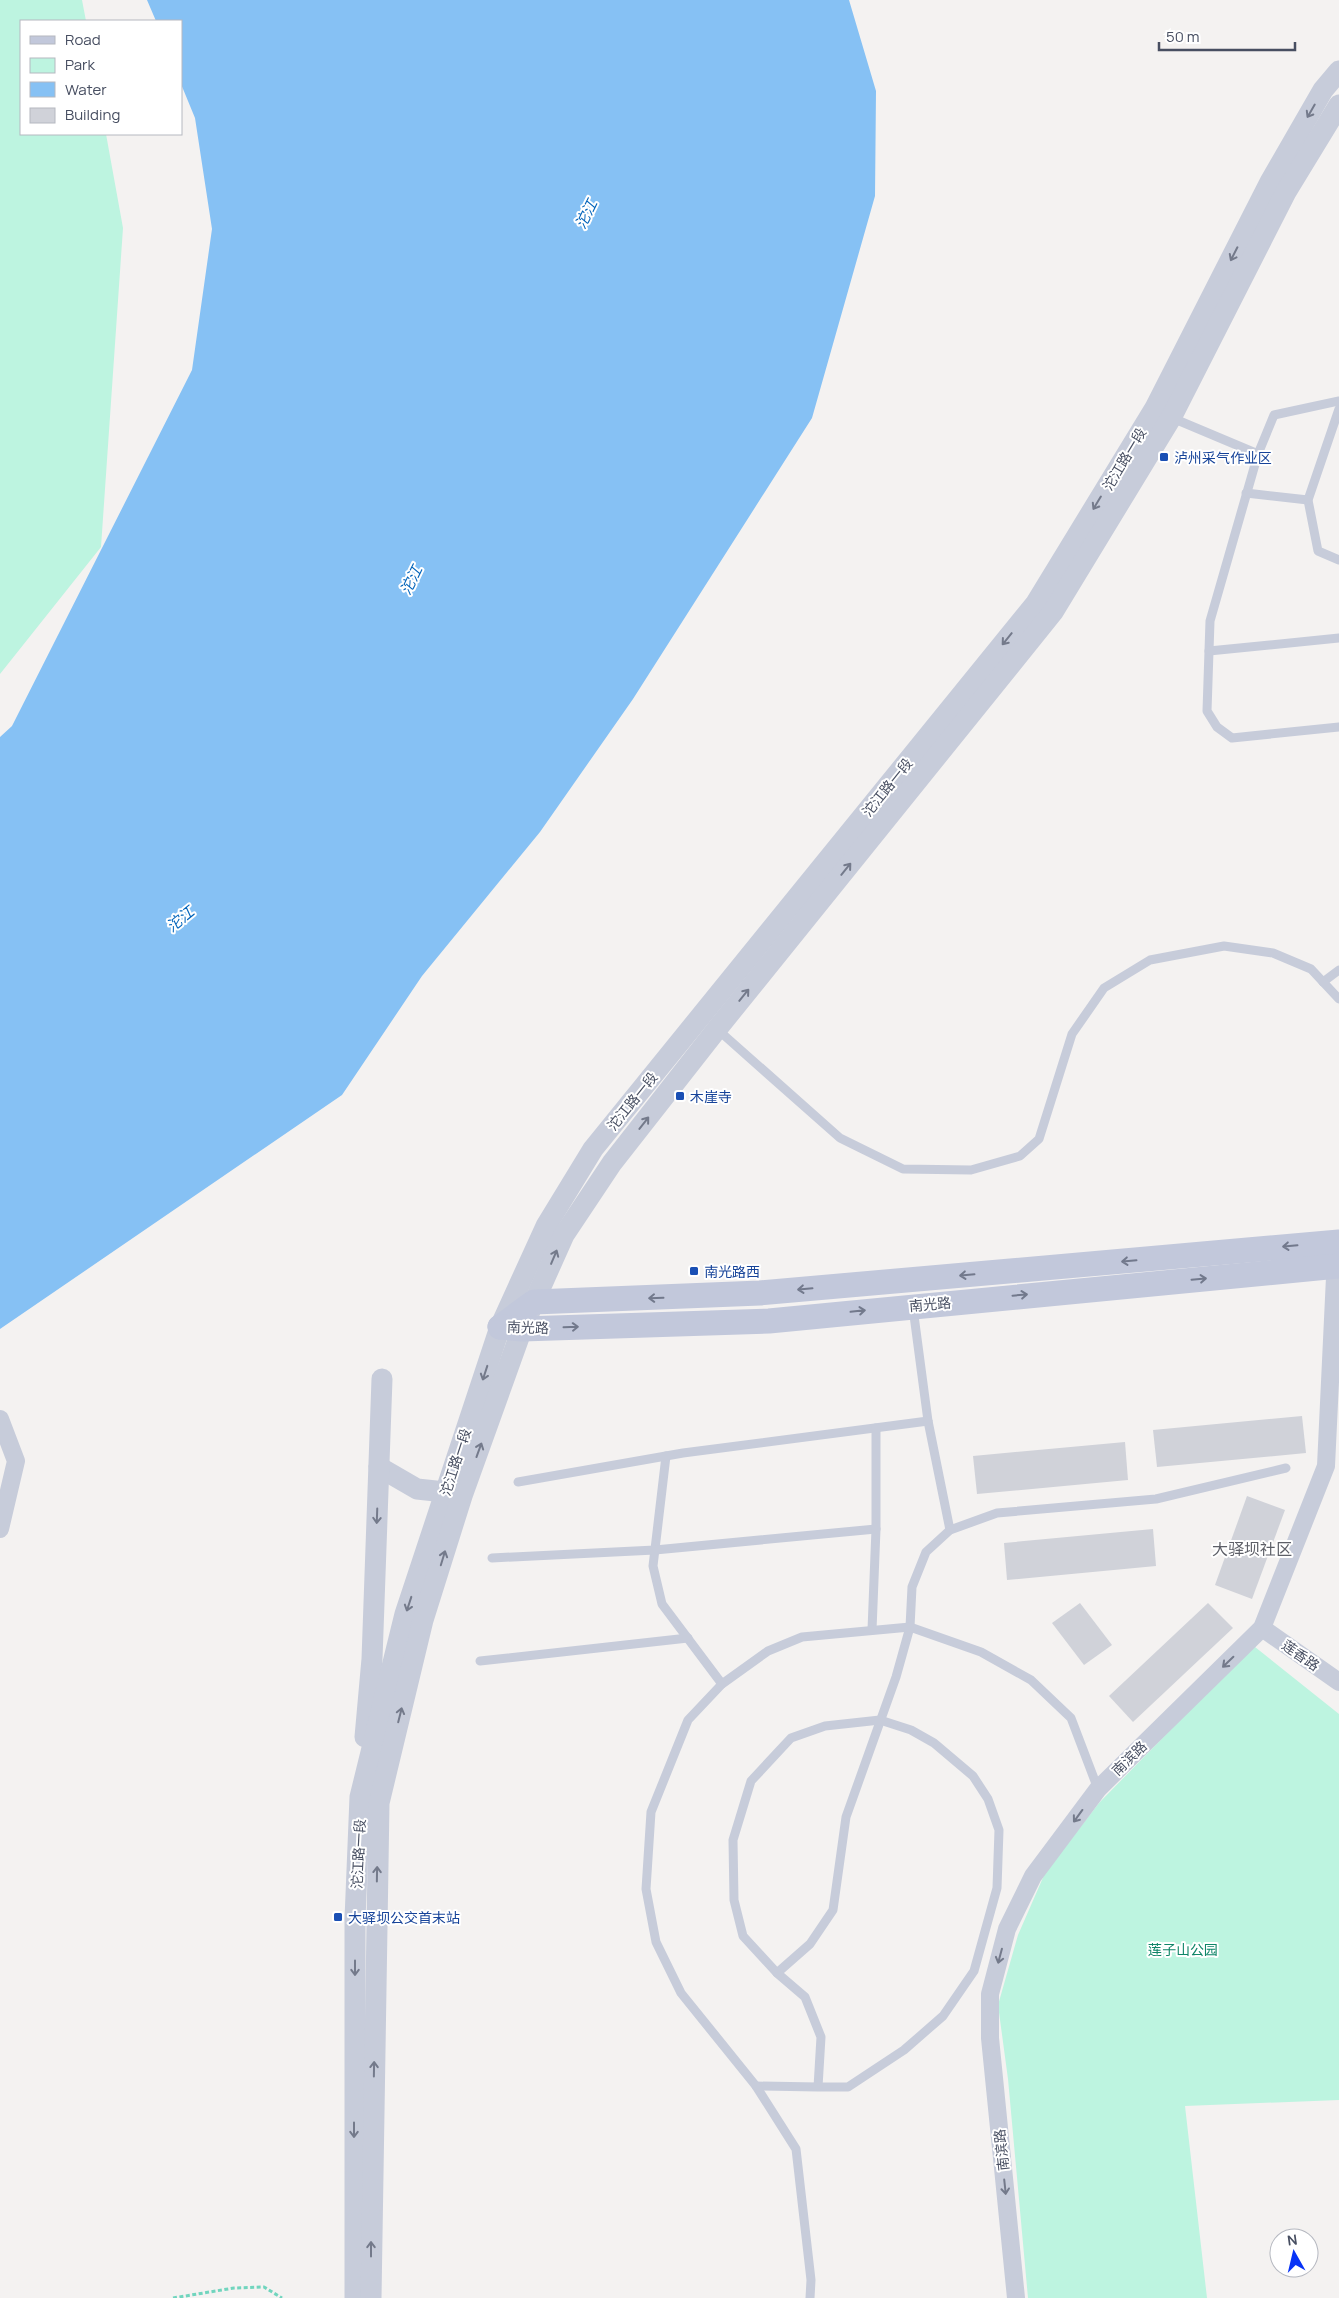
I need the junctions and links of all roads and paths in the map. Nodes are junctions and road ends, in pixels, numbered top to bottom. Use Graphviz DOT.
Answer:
graph roads {
  1 [pos="1339,71"];
  2 [pos="1339,105"];
  3 [pos="1339,400"];
  4 [pos="1339,409"];
  5 [pos="1163,413"];
  6 [pos="1258,454"];
  7 [pos="1246,493"];
  8 [pos="1308,500"];
  9 [pos="1339,560"];
  10 [pos="1339,638"];
  11 [pos="1209,651"];
  12 [pos="1339,727"];
  13 [pos="1339,970"];
  14 [pos="1323,982"];
  15 [pos="1339,998"];
  16 [pos="703,1012"];
  17 [pos="717,1029"];
  18 [pos="1337,1254"];
  19 [pos="534,1302"];
  20 [pos="912,1306"];
  21 [pos="511,1328"];
  22 [pos="382,1379"];
  23 [pos="0,1420"];
  24 [pos="928,1421"];
  25 [pos="876,1428"];
  26 [pos="666,1456"];
  27 [pos="379,1467"];
  28 [pos="1286,1468"];
  29 [pos="518,1482"];
  30 [pos="445,1492"];
  31 [pos="0,1529"];
  32 [pos="876,1529"];
  33 [pos="950,1530"];
  34 [pos="655,1550"];
  35 [pos="492,1558"];
  36 [pos="910,1627"];
  37 [pos="1262,1628"];
  38 [pos="872,1630"];
  39 [pos="688,1638"];
  40 [pos="480,1661"];
  41 [pos="1339,1682"];
  42 [pos="722,1684"];
  43 [pos="880,1720"];
  44 [pos="1098,1789"];
  45 [pos="370,1800"];
  46 [pos="777,1973"];
  47 [pos="756,2086"];
  48 [pos="818,2087"];
  49 [pos="173,2298"];
  50 [pos="282,2298"];
  51 [pos="355,2298"];
  52 [pos="371,2298"];
  53 [pos="810,2298"];
  54 [pos="1016,2298"];
  1 -- 5 [label="street, 沱江路一段, one-way"];
  2 -- 5 [label="street, 沱江路一段"];
  3 -- 6 [label="lane"];
  4 -- 8 [label="lane"];
  5 -- 6 [label="lane"];
  5 -- 16 [label="street, 沱江路一段, one-way"];
  17 -- 5 [label="street, 沱江路一段, one-way"];
  6 -- 7 [label="lane"];
  7 -- 8 [label="lane"];
  7 -- 11 [label="lane"];
  8 -- 9 [label="lane"];
  10 -- 11 [label="lane"];
  11 -- 12 [label="lane"];
  13 -- 14 [label="lane"];
  14 -- 15 [label="lane"];
  14 -- 17 [label="lane"];
  16 -- 17 [label="lane"];
  16 -- 21 [label="street, 沱江路一段"];
  19 -- 17 [label="street, 沱江路一段, one-way"];
  18 -- 19 [label="main road, 南光路, one-way"];
  20 -- 18 [label="main road, 南光路, one-way"];
  18 -- 37 [label="street, 南滨路"];
  19 -- 21 [label="main road, 南光路"];
  21 -- 20 [label="main road, 南光路, one-way"];
  20 -- 24 [label="lane"];
  21 -- 30 [label="street, 沱江路一段, one-way"];
  45 -- 21 [label="street, 沱江路一段, one-way"];
  22 -- 27 [label="street"];
  23 -- 31 [label="street"];
  24 -- 25 [label="lane"];
  24 -- 33 [label="lane"];
  25 -- 26 [label="lane"];
  25 -- 32 [label="lane"];
  26 -- 29 [label="lane"];
  26 -- 34 [label="lane"];
  27 -- 30 [label="street"];
  27 -- 45 [label="street, one-way"];
  28 -- 33 [label="lane"];
  30 -- 45 [label="street, 沱江路一段, one-way"];
  32 -- 34 [label="lane"];
  32 -- 38 [label="lane"];
  33 -- 36 [label="lane"];
  34 -- 35 [label="lane"];
  34 -- 39 [label="lane"];
  36 -- 38 [label="lane"];
  36 -- 43 [label="lane"];
  36 -- 44 [label="lane"];
  37 -- 41 [label="street, 莲香路"];
  37 -- 44 [label="street, 南滨路, one-way"];
  38 -- 42 [label="lane"];
  39 -- 40 [label="lane"];
  39 -- 42 [label="lane"];
  42 -- 47 [label="lane"];
  43 -- 46 [label="lane"];
  43 -- 46 [label="lane"];
  43 -- 48 [label="lane"];
  44 -- 54 [label="street, 南滨路, one-way"];
  45 -- 51 [label="street, 沱江路一段, one-way"];
  52 -- 45 [label="street, 沱江路一段, one-way"];
  46 -- 48 [label="lane"];
  47 -- 48 [label="lane"];
  47 -- 53 [label="lane"];
  49 -- 50 [label="path"];
}
